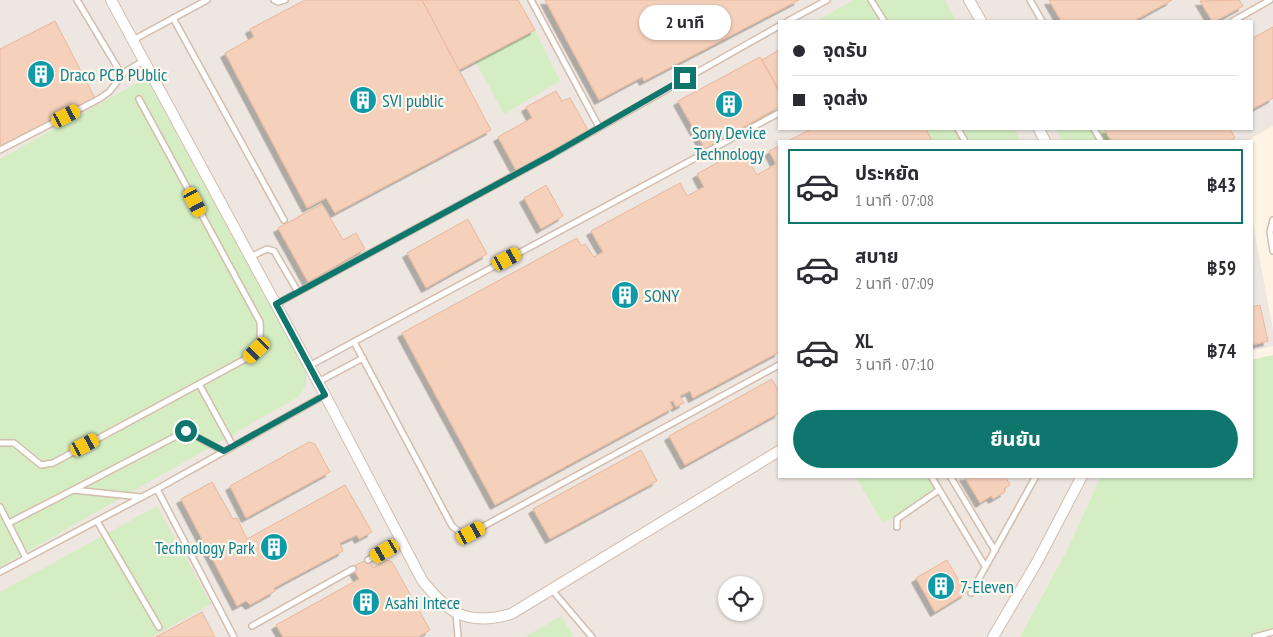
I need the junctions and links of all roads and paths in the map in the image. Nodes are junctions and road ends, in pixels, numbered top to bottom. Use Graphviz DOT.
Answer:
graph roads {
  1 [pos="77,0"];
  2 [pos="207,0"];
  3 [pos="274,0"];
  4 [pos="285,0"];
  5 [pos="531,0"];
  6 [pos="827,0"];
  7 [pos="872,0"];
  8 [pos="969,0"];
  9 [pos="1030,0"];
  10 [pos="1270,0"];
  11 [pos="115,2"];
  12 [pos="173,18"];
  13 [pos="790,20"];
  14 [pos="883,20"];
  15 [pos="980,20"];
  16 [pos="1041,20"];
  17 [pos="1235,20"];
  18 [pos="778,27"];
  19 [pos="132,40"];
  20 [pos="143,61"];
  21 [pos="122,75"];
  22 [pos="139,99"];
  23 [pos="778,114"];
  24 [pos="599,127"];
  25 [pos="0,150"];
  26 [pos="284,220"];
  27 [pos="1273,220"];
  28 [pos="1273,251"];
  29 [pos="250,257"];
  30 [pos="298,292"];
  31 [pos="276,304"];
  32 [pos="354,342"];
  33 [pos="363,358"];
  34 [pos="309,366"];
  35 [pos="778,366"];
  36 [pos="318,382"];
  37 [pos="199,384"];
  38 [pos="325,395"];
  39 [pos="0,443"];
  40 [pos="233,446"];
  41 [pos="224,451"];
  42 [pos="778,452"];
  43 [pos="932,478"];
  44 [pos="951,478"];
  45 [pos="1035,478"];
  46 [pos="1081,478"];
  47 [pos="157,489"];
  48 [pos="74,490"];
  49 [pos="939,490"];
  50 [pos="141,497"];
  51 [pos="0,507"];
  52 [pos="97,520"];
  53 [pos="9,524"];
  54 [pos="897,527"];
  55 [pos="401,541"];
  56 [pos="995,550"];
  57 [pos="26,558"];
  58 [pos="368,560"];
  59 [pos="985,566"];
  60 [pos="353,569"];
  61 [pos="0,572"];
  62 [pos="552,590"];
  63 [pos="970,593"];
  64 [pos="456,613"];
  65 [pos="252,626"];
  66 [pos="159,627"];
  67 [pos="1273,632"];
  68 [pos="234,637"];
  69 [pos="458,637"];
  70 [pos="592,637"];
  71 [pos="993,637"];
  72 [pos="1255,637"];
  1 -- 21 [label="lane"];
  2 -- 12 [label="lane"];
  3 -- 4 [label="lane"];
  5 -- 24 [label="lane"];
  6 -- 13 [label="lane"];
  7 -- 14 [label="lane"];
  8 -- 15 [label="street"];
  9 -- 16 [label="lane"];
  10 -- 17 [label="lane"];
  11 -- 19 [label="street"];
  12 -- 19 [label="lane"];
  12 -- 26 [label="lane"];
  18 -- 24 [label="lane"];
  19 -- 20 [label="street"];
  20 -- 21 [label="lane"];
  20 -- 29 [label="street"];
  21 -- 25 [label="lane"];
  22 -- 37 [label="lane"];
  23 -- 32 [label="lane"];
  24 -- 30 [label="lane"];
  27 -- 28 [label="lane"];
  29 -- 30 [label="lane"];
  29 -- 31 [label="street"];
  30 -- 31 [label="lane"];
  31 -- 34 [label="street"];
  32 -- 33 [label="lane"];
  32 -- 34 [label="lane"];
  33 -- 35 [label="lane"];
  33 -- 36 [label="lane"];
  34 -- 36 [label="street"];
  36 -- 38 [label="street"];
  37 -- 39 [label="lane"];
  37 -- 40 [label="lane"];
  38 -- 40 [label="lane"];
  38 -- 55 [label="street"];
  40 -- 41 [label="lane"];
  41 -- 47 [label="lane"];
  41 -- 48 [label="lane"];
  42 -- 62 [label="street"];
  43 -- 49 [label="lane"];
  44 -- 56 [label="lane"];
  45 -- 56 [label="lane"];
  46 -- 71 [label="street"];
  47 -- 50 [label="lane"];
  47 -- 68 [label="lane"];
  48 -- 50 [label="lane"];
  48 -- 53 [label="lane"];
  49 -- 54 [label="lane"];
  49 -- 59 [label="lane"];
  50 -- 52 [label="lane"];
  51 -- 53 [label="lane"];
  52 -- 57 [label="lane"];
  52 -- 66 [label="lane"];
  53 -- 57 [label="lane"];
  55 -- 58 [label="lane"];
  55 -- 64 [label="street"];
  56 -- 59 [label="lane"];
  57 -- 61 [label="lane"];
  59 -- 63 [label="lane"];
  60 -- 65 [label="lane"];
  62 -- 64 [label="street"];
  62 -- 70 [label="lane"];
  64 -- 69 [label="lane"];
  67 -- 72 [label="lane"];
}
